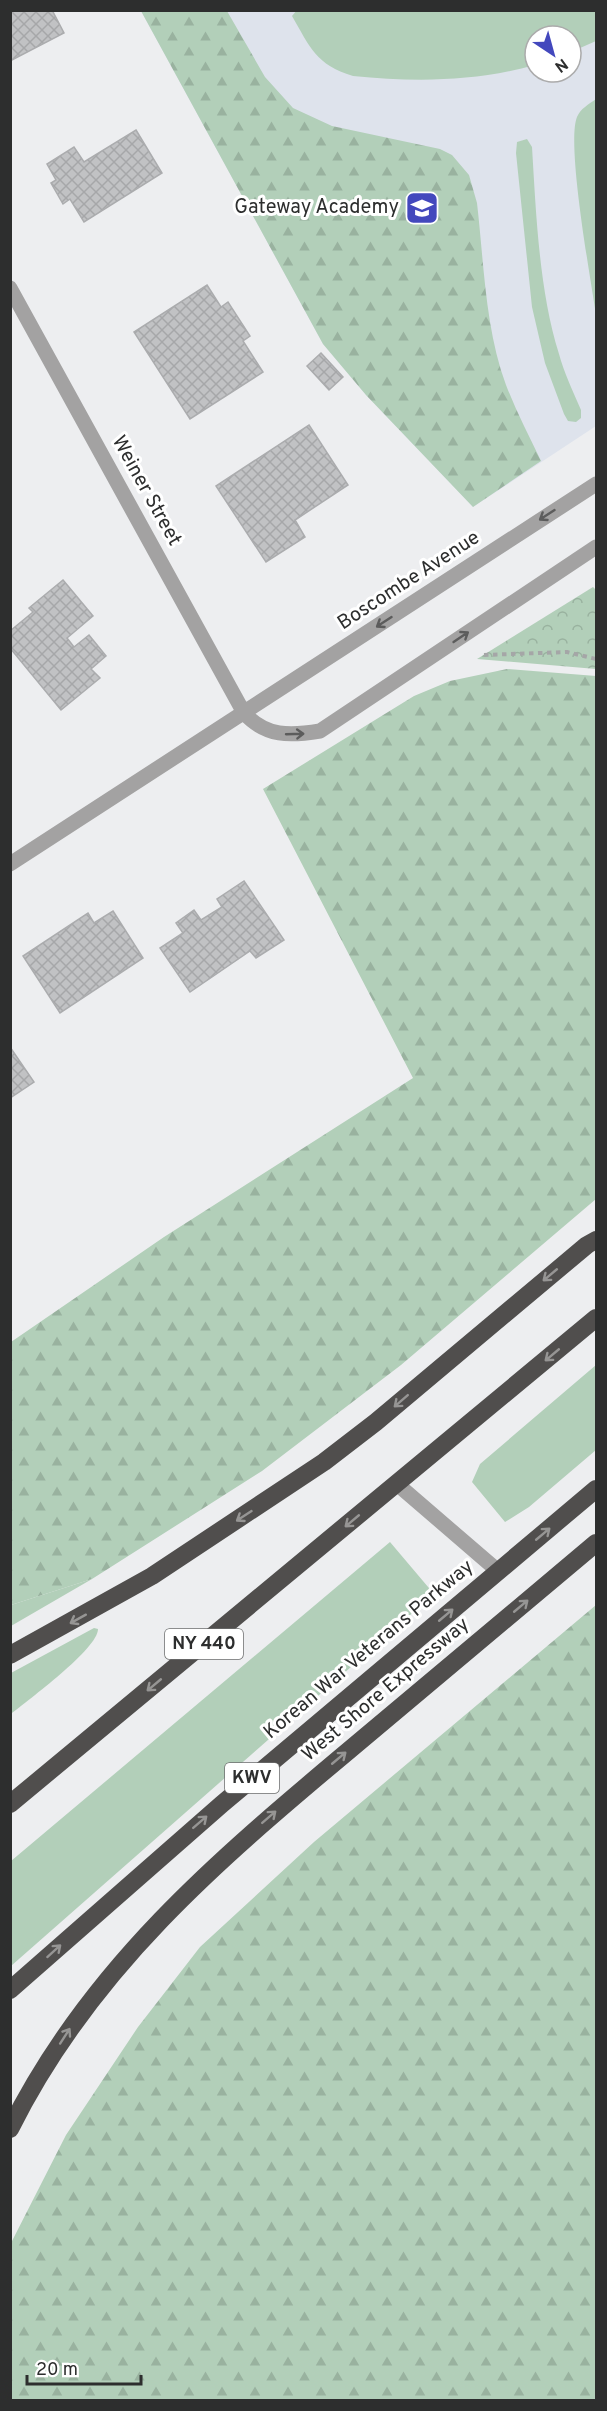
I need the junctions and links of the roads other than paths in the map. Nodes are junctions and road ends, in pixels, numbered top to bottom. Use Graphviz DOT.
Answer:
graph roads {
  1 [pos="10,288"];
  2 [pos="597,484"];
  3 [pos="597,547"];
  4 [pos="244,713"];
  5 [pos="10,864"];
  6 [pos="597,1240"];
  7 [pos="597,1318"];
  8 [pos="398,1484"];
  9 [pos="597,1489"];
  10 [pos="597,1543"];
  11 [pos="498,1571"];
  12 [pos="10,1655"];
  13 [pos="10,1804"];
  14 [pos="10,1990"];
  15 [pos="10,2129"];
  1 -- 4 [label="street, Weiner Street"];
  2 -- 4 [label="street, Boscombe Avenue, one-way"];
  4 -- 3 [label="street, one-way"];
  4 -- 5 [label="street, Boscombe Avenue"];
  6 -- 12 [label="highway, one-way"];
  7 -- 8 [label="highway, NY 440, one-way"];
  8 -- 11 [label="street"];
  8 -- 13 [label="highway, NY 440, one-way"];
  11 -- 9 [label="highway, Korean War Veterans Parkway / KWV, one-way"];
  15 -- 10 [label="highway, West Shore Expressway, one-way"];
  14 -- 11 [label="highway, Korean War Veterans Parkway / KWV, one-way"];
}
